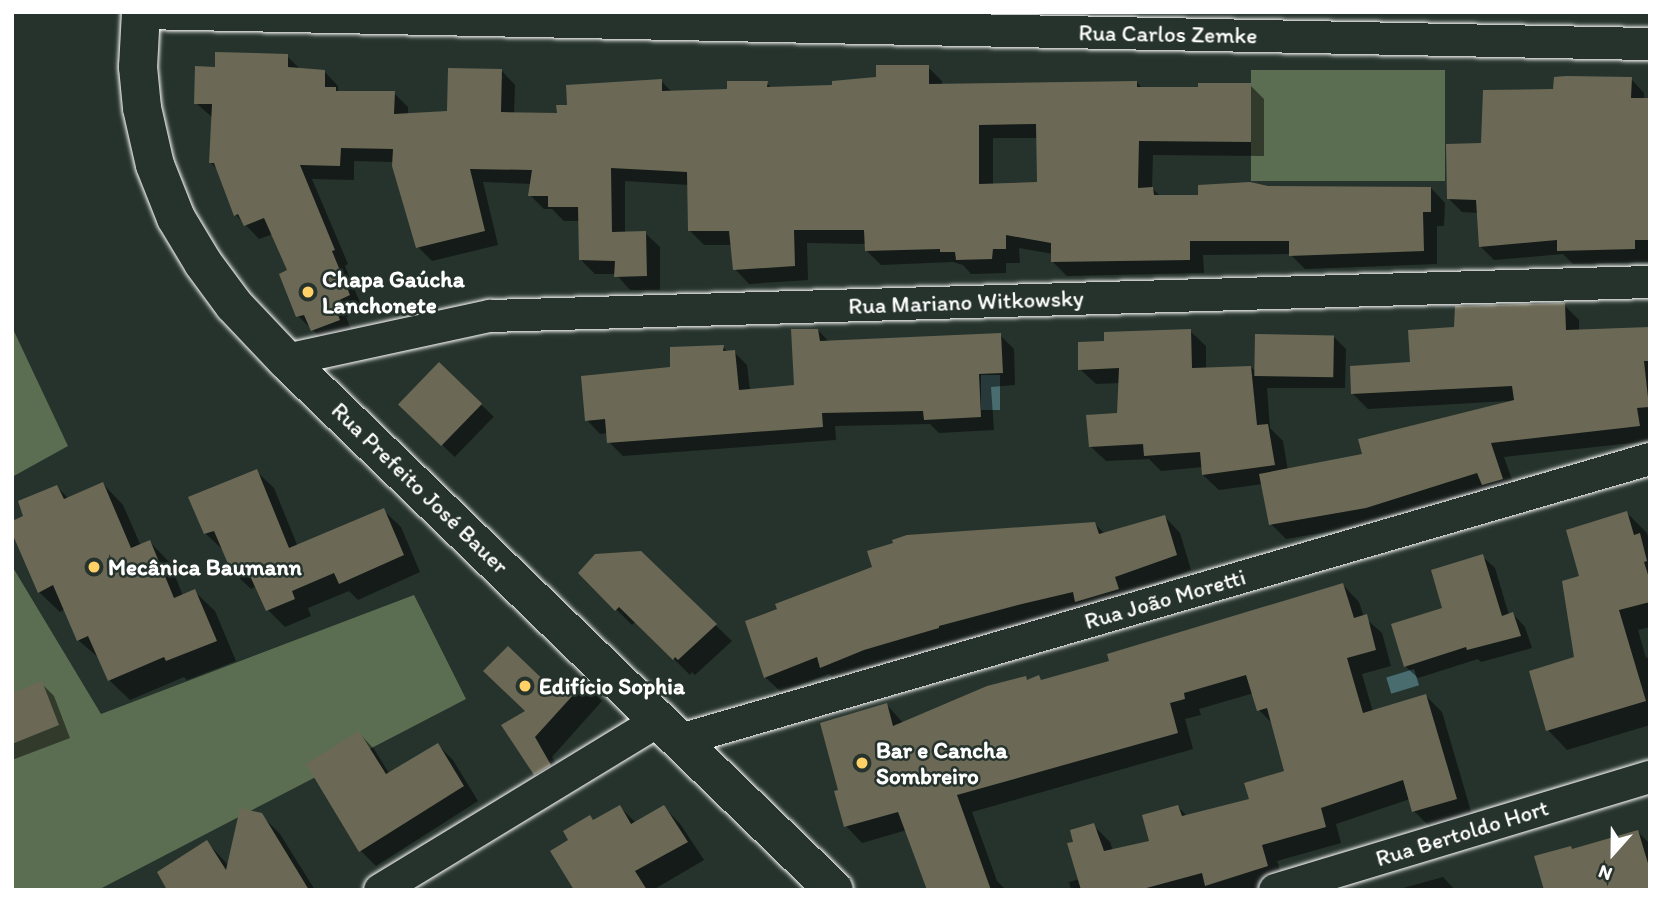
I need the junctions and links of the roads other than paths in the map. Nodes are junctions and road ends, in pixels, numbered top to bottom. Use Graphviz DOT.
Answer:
graph roads {
  1 [pos="141,13"];
  2 [pos="1415,25"];
  3 [pos="1650,44"];
  4 [pos="1650,282"];
  5 [pos="286,360"];
  6 [pos="1650,459"];
  7 [pos="670,730"];
  8 [pos="1650,777"];
  9 [pos="380,890"];
  10 [pos="834,890"];
  11 [pos="1275,890"];
  1 -- 2 [label="street, Rua Carlos Zemke"];
  1 -- 5 [label="street, Rua Prefeito José Bauer"];
  2 -- 3 [label="street, Rua Carlos Zemke"];
  4 -- 5 [label="street, Rua Mariano Witkowsky"];
  5 -- 7 [label="street, Rua Prefeito José Bauer"];
  6 -- 7 [label="street, Rua João Moretti"];
  7 -- 9 [label="street, Rua João Moretti"];
  7 -- 10 [label="street, Rua Prefeito José Bauer"];
  8 -- 11 [label="street, Rua Bertoldo Hort"];
}
